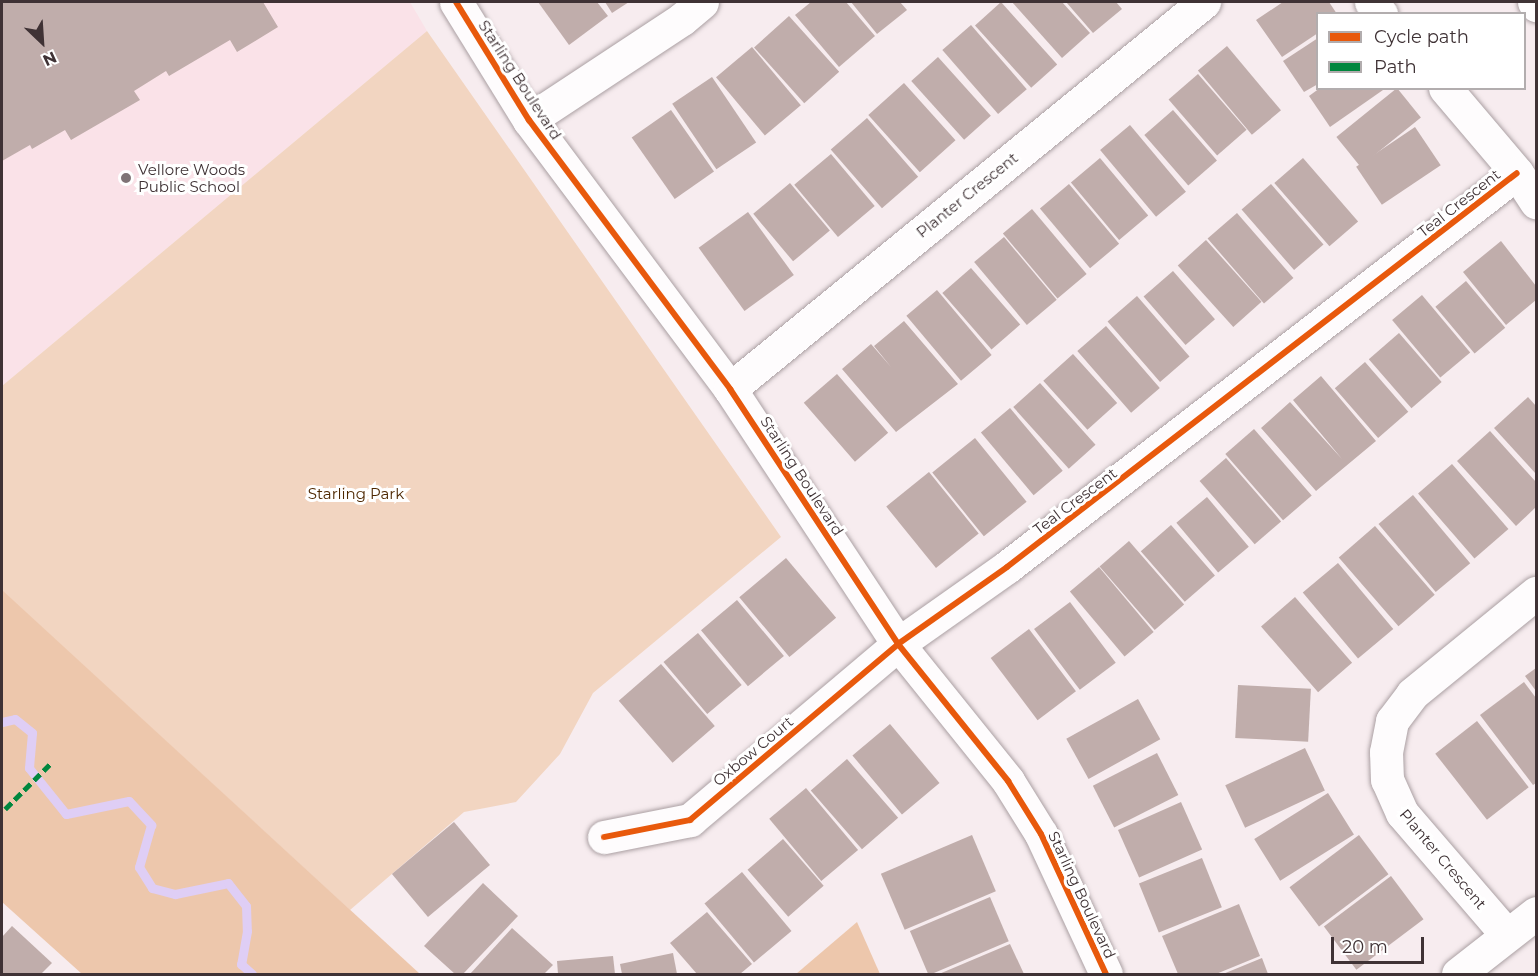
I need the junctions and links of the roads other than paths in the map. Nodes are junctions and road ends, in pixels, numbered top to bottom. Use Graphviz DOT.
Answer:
graph roads {
  1 [pos="456,2"];
  2 [pos="702,2"];
  3 [pos="1204,2"];
  4 [pos="1534,2"];
  5 [pos="1536,5"];
  6 [pos="1447,90"];
  7 [pos="529,120"];
  8 [pos="1517,173"];
  9 [pos="1536,202"];
  10 [pos="730,389"];
  11 [pos="1536,593"];
  12 [pos="898,644"];
  13 [pos="604,837"];
  14 [pos="1536,913"];
  15 [pos="1507,935"];
  16 [pos="1106,975"];
  17 [pos="1458,975"];
  1 -- 7 [label="street, Starling Boulevard"];
  2 -- 7 [label="street"];
  3 -- 10 [label="street, Planter Crescent"];
  4 -- 5 [label="street"];
  6 -- 8 [label="street"];
  7 -- 10 [label="street, Starling Boulevard"];
  8 -- 9 [label="street"];
  8 -- 12 [label="street, Teal Crescent"];
  10 -- 12 [label="street, Starling Boulevard"];
  11 -- 15 [label="street, Planter Crescent"];
  12 -- 13 [label="street, Oxbow Court"];
  12 -- 16 [label="street, Starling Boulevard"];
  14 -- 15 [label="street"];
  15 -- 17 [label="street"];
}
